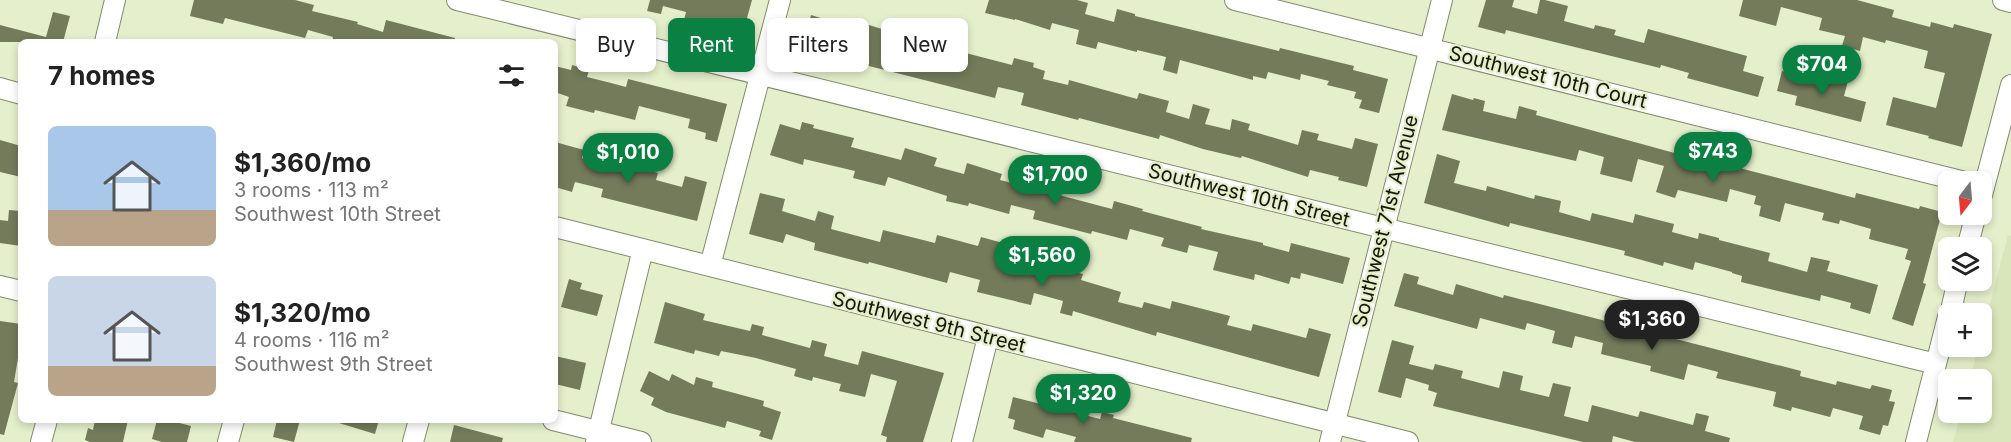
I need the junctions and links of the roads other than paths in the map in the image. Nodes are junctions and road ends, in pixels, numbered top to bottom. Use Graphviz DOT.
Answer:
graph roads {
  1 [pos="116,0"];
  2 [pos="457,0"];
  3 [pos="780,0"];
  4 [pos="1235,0"];
  5 [pos="1442,0"];
  6 [pos="2002,0"];
  7 [pos="2011,2"];
  8 [pos="106,39"];
  9 [pos="1430,48"];
  10 [pos="762,75"];
  11 [pos="2011,85"];
  12 [pos="0,88"];
  13 [pos="18,93"];
  14 [pos="1983,171"];
  15 [pos="1938,177"];
  16 [pos="558,228"];
  17 [pos="1383,228"];
  18 [pos="643,249"];
  19 [pos="710,266"];
  20 [pos="0,286"];
  21 [pos="18,290"];
  22 [pos="988,337"];
  23 [pos="1938,356"];
  24 [pos="1936,364"];
  25 [pos="558,422"];
  26 [pos="46,423"];
  27 [pos="233,423"];
  28 [pos="417,423"];
  29 [pos="1332,433"];
  30 [pos="597,436"];
  31 [pos="41,442"];
  32 [pos="228,442"];
  33 [pos="413,442"];
  34 [pos="641,442"];
  35 [pos="962,442"];
  36 [pos="1408,442"];
  37 [pos="1916,442"];
  1 -- 8 [label="street"];
  2 -- 10 [label="street, Southwest 10th Street"];
  3 -- 10 [label="street"];
  4 -- 9 [label="street, Southwest 10th Court"];
  5 -- 9 [label="street, Southwest 71st Avenue"];
  6 -- 7 [label="street"];
  9 -- 15 [label="street, Southwest 10th Court"];
  9 -- 17 [label="street, Southwest 71st Avenue"];
  10 -- 17 [label="street, Southwest 10th Street"];
  10 -- 19 [label="street"];
  11 -- 14 [label="street"];
  12 -- 13 [label="street"];
  16 -- 18 [label="street, Southwest 9th Street"];
  17 -- 24 [label="street, Southwest 10th Street"];
  17 -- 29 [label="street, Southwest 71st Avenue"];
  18 -- 19 [label="street, Southwest 9th Street"];
  18 -- 30 [label="street"];
  19 -- 22 [label="street, Southwest 9th Street"];
  20 -- 21 [label="street"];
  22 -- 29 [label="street, Southwest 9th Street"];
  22 -- 35 [label="street"];
  23 -- 24 [label="street"];
  24 -- 37 [label="street"];
  25 -- 30 [label="street"];
  26 -- 31 [label="street"];
  27 -- 32 [label="street"];
  28 -- 33 [label="street"];
  29 -- 36 [label="street, Southwest 9th Street"];
  30 -- 34 [label="street"];
}
